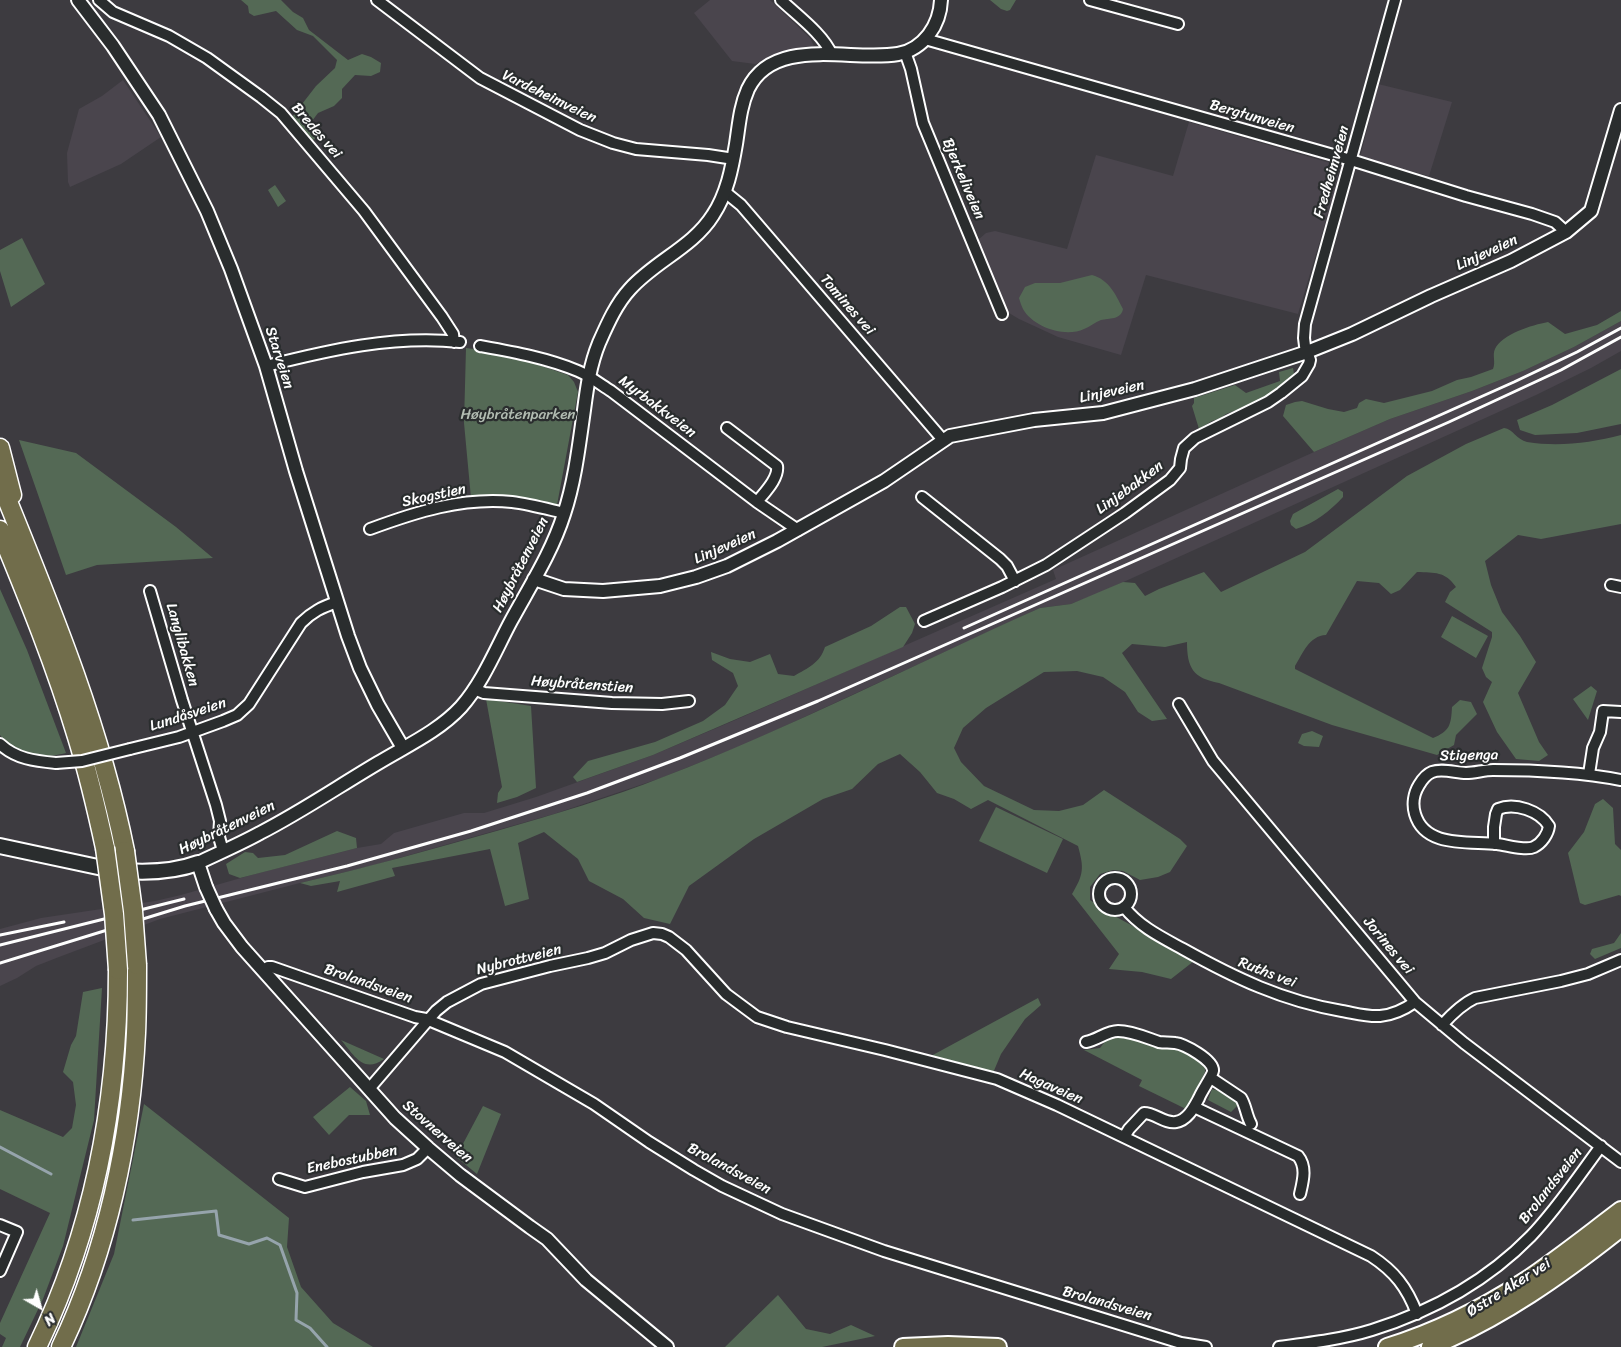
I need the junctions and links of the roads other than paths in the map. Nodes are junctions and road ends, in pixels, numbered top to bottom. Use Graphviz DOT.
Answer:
graph roads {
  1 [pos="78,0"];
  2 [pos="99,0"];
  3 [pos="377,0"];
  4 [pos="781,0"];
  5 [pos="941,0"];
  6 [pos="1090,0"];
  7 [pos="1395,0"];
  8 [pos="1178,24"];
  9 [pos="925,39"];
  10 [pos="905,52"];
  11 [pos="832,55"];
  12 [pos="1621,110"];
  13 [pos="734,159"];
  14 [pos="1351,160"];
  15 [pos="725,192"];
  16 [pos="1566,232"];
  17 [pos="1002,314"];
  18 [pos="480,346"];
  19 [pos="1307,352"];
  20 [pos="266,366"];
  21 [pos="589,376"];
  22 [pos="727,428"];
  23 [pos="943,440"];
  24 [pos="0,448"];
  25 [pos="0,482"];
  26 [pos="922,497"];
  27 [pos="758,502"];
  28 [pos="564,513"];
  29 [pos="370,529"];
  30 [pos="0,530"];
  31 [pos="798,530"];
  32 [pos="21,534"];
  33 [pos="534,579"];
  34 [pos="1016,581"];
  35 [pos="150,591"];
  36 [pos="336,602"];
  37 [pos="924,621"];
  38 [pos="474,689"];
  39 [pos="689,701"];
  40 [pos="1179,704"];
  41 [pos="1621,712"];
  42 [pos="193,732"];
  43 [pos="0,744"];
  44 [pos="403,748"];
  45 [pos="1589,774"];
  46 [pos="1621,780"];
  47 [pos="1494,844"];
  48 [pos="0,846"];
  49 [pos="223,852"];
  50 [pos="198,863"];
  51 [pos="1124,907"];
  52 [pos="653,932"];
  53 [pos="1621,960"];
  54 [pos="263,971"];
  55 [pos="1415,1002"];
  56 [pos="428,1020"];
  57 [pos="1442,1025"];
  58 [pos="1086,1042"];
  59 [pos="1211,1078"];
  60 [pos="370,1089"];
  61 [pos="1194,1107"];
  62 [pos="1251,1124"];
  63 [pos="1124,1137"];
  64 [pos="1601,1146"];
  65 [pos="428,1148"];
  66 [pos="1621,1162"];
  67 [pos="279,1179"];
  68 [pos="1300,1194"];
  69 [pos="1621,1210"];
  70 [pos="0,1225"];
  71 [pos="1621,1228"];
  72 [pos="0,1271"];
  73 [pos="1417,1314"];
  74 [pos="37,1347"];
  75 [pos="61,1347"];
  76 [pos="667,1347"];
  77 [pos="903,1347"];
  78 [pos="998,1347"];
  79 [pos="1206,1347"];
  80 [pos="1279,1347"];
  81 [pos="1387,1347"];
  82 [pos="1430,1347"];
  1 -- 20 [label="street, Starveien"];
  2 -- 20 [label="street, Bredes vei"];
  3 -- 13 [label="street, Vardeheimveien"];
  4 -- 11 [label="street"];
  5 -- 9 [label="street, Høybråtenveien"];
  6 -- 8 [label="street"];
  7 -- 14 [label="street, Fredheimveien"];
  9 -- 10 [label="street, Høybråtenveien"];
  9 -- 14 [label="street, Bergtunveien"];
  10 -- 11 [label="street, Høybråtenveien"];
  10 -- 17 [label="street, Bjerkeliveien"];
  11 -- 13 [label="street, Høybråtenveien"];
  12 -- 16 [label="street, Linjeveien"];
  13 -- 15 [label="street, Høybråtenveien"];
  14 -- 16 [label="street, Bergtunveien"];
  14 -- 19 [label="street, Fredheimveien"];
  15 -- 21 [label="street, Høybråtenveien"];
  15 -- 23 [label="street, Tomines vei"];
  16 -- 19 [label="street, Linjeveien"];
  18 -- 21 [label="street, Myrbakkveien"];
  19 -- 23 [label="street, Linjeveien"];
  19 -- 34 [label="street, Linjebakken"];
  20 -- 36 [label="street, Starveien"];
  21 -- 27 [label="street, Myrbakkveien"];
  21 -- 28 [label="street, Høybråtenveien"];
  22 -- 27 [label="street"];
  23 -- 31 [label="street, Linjeveien"];
  24 -- 32 [label="highway"];
  25 -- 32 [label="highway"];
  26 -- 34 [label="street"];
  27 -- 31 [label="street, Myrbakkveien"];
  28 -- 29 [label="street, Skogstien"];
  28 -- 33 [label="street, Høybråtenveien"];
  30 -- 74 [label="highway, bridge"];
  31 -- 33 [label="street, Linjeveien"];
  32 -- 75 [label="highway, bridge"];
  33 -- 38 [label="street, Høybråtenveien"];
  34 -- 37 [label="street, Linjebakken"];
  35 -- 42 [label="street, Langlibakken"];
  36 -- 42 [label="street, Lundåsveien"];
  36 -- 44 [label="street, Starveien"];
  38 -- 39 [label="street, Høybråtenstien"];
  38 -- 44 [label="street, Høybråtenveien"];
  40 -- 55 [label="street, Jorines vei"];
  41 -- 45 [label="street"];
  42 -- 43 [label="street, Lundåsveien, bridge"];
  42 -- 49 [label="street, Langlibakken"];
  44 -- 49 [label="street, Høybråtenveien"];
  45 -- 46 [label="street, Stigenga"];
  45 -- 47 [label="street, Stigenga"];
  47 -- 47 [label="street, Stigenga"];
  48 -- 50 [label="main road, Høybråtenveien"];
  49 -- 50 [label="street, Høybråtenveien"];
  50 -- 54 [label="street, Stovnerveien, bridge"];
  51 -- 55 [label="street, Ruths vei"];
  52 -- 56 [label="street, Nybrottveien"];
  52 -- 63 [label="street, Hagaveien"];
  53 -- 57 [label="street"];
  54 -- 56 [label="street, Brolandsveien"];
  54 -- 60 [label="street, Stovnerveien"];
  55 -- 57 [label="street, Jorines vei"];
  56 -- 60 [label="street, Nybrottveien"];
  56 -- 79 [label="street, Brolandsveien"];
  57 -- 64 [label="street, Jorines vei"];
  58 -- 59 [label="street"];
  59 -- 61 [label="street"];
  59 -- 62 [label="street"];
  60 -- 65 [label="street, Stovnerveien"];
  61 -- 63 [label="street"];
  61 -- 68 [label="street"];
  63 -- 73 [label="street, Hagaveien"];
  64 -- 66 [label="street, Jorines vei"];
  64 -- 73 [label="street, Brolandsveien"];
  65 -- 67 [label="street, Enebostubben"];
  65 -- 76 [label="street, Stovnerveien"];
  69 -- 81 [label="highway, Østre Aker vei"];
  70 -- 72 [label="street"];
  71 -- 82 [label="highway, Østre Aker vei"];
  73 -- 80 [label="street, Brolandsveien"];
  77 -- 78 [label="highway"];
}
